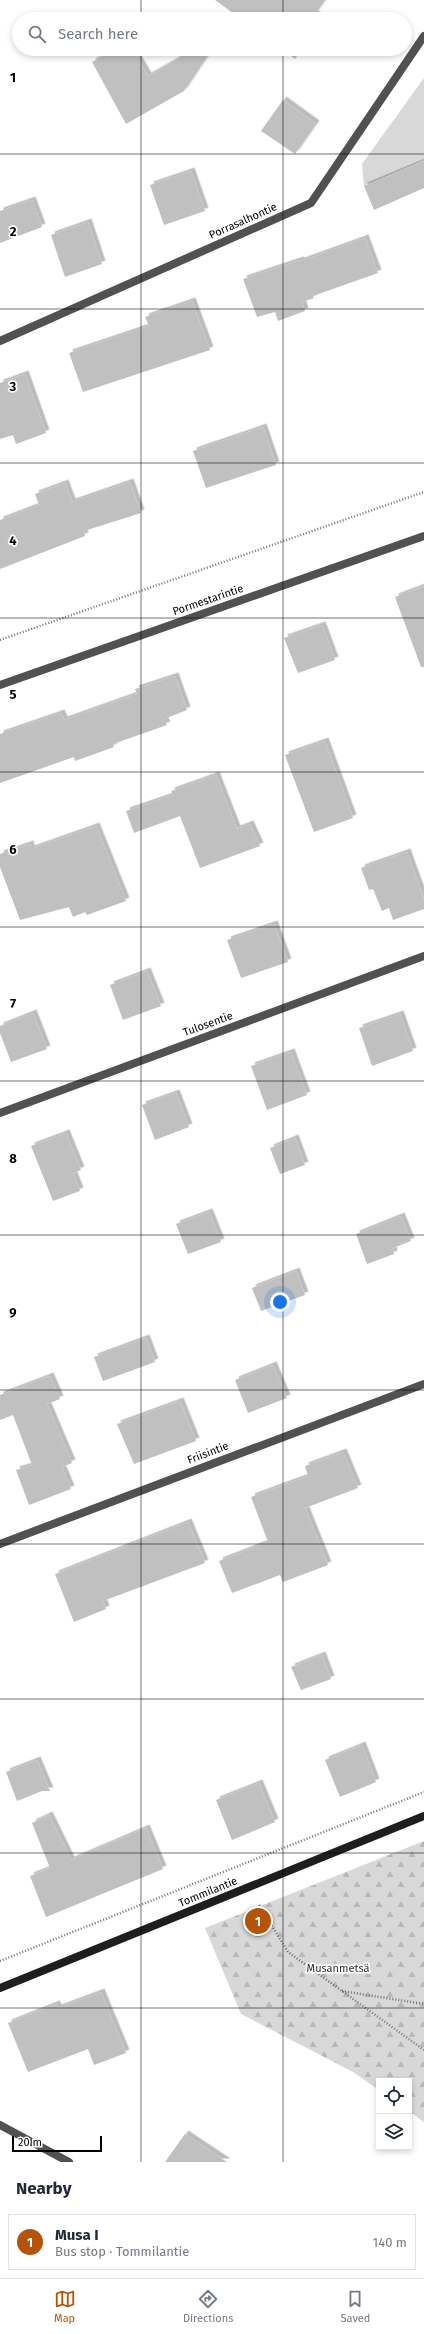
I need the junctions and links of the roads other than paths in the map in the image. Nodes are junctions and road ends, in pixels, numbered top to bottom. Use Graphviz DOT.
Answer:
graph roads {
  1 [pos="424,36"];
  2 [pos="412,54"];
  3 [pos="410,56"];
  4 [pos="0,341"];
  5 [pos="424,536"];
  6 [pos="0,685"];
  7 [pos="424,956"];
  8 [pos="0,1113"];
  9 [pos="424,1384"];
  10 [pos="0,1544"];
  11 [pos="424,1816"];
  12 [pos="0,1988"];
  13 [pos="0,2125"];
  14 [pos="69,2162"];
  1 -- 2 [label="street, Porrasalhontie"];
  3 -- 4 [label="street, Porrasalhontie"];
  5 -- 6 [label="street, Pormestarintie"];
  7 -- 8 [label="street, Tulosentie"];
  9 -- 10 [label="street, Friisintie"];
  11 -- 12 [label="main road, Tommilantie"];
  13 -- 14 [label="street"];
}
